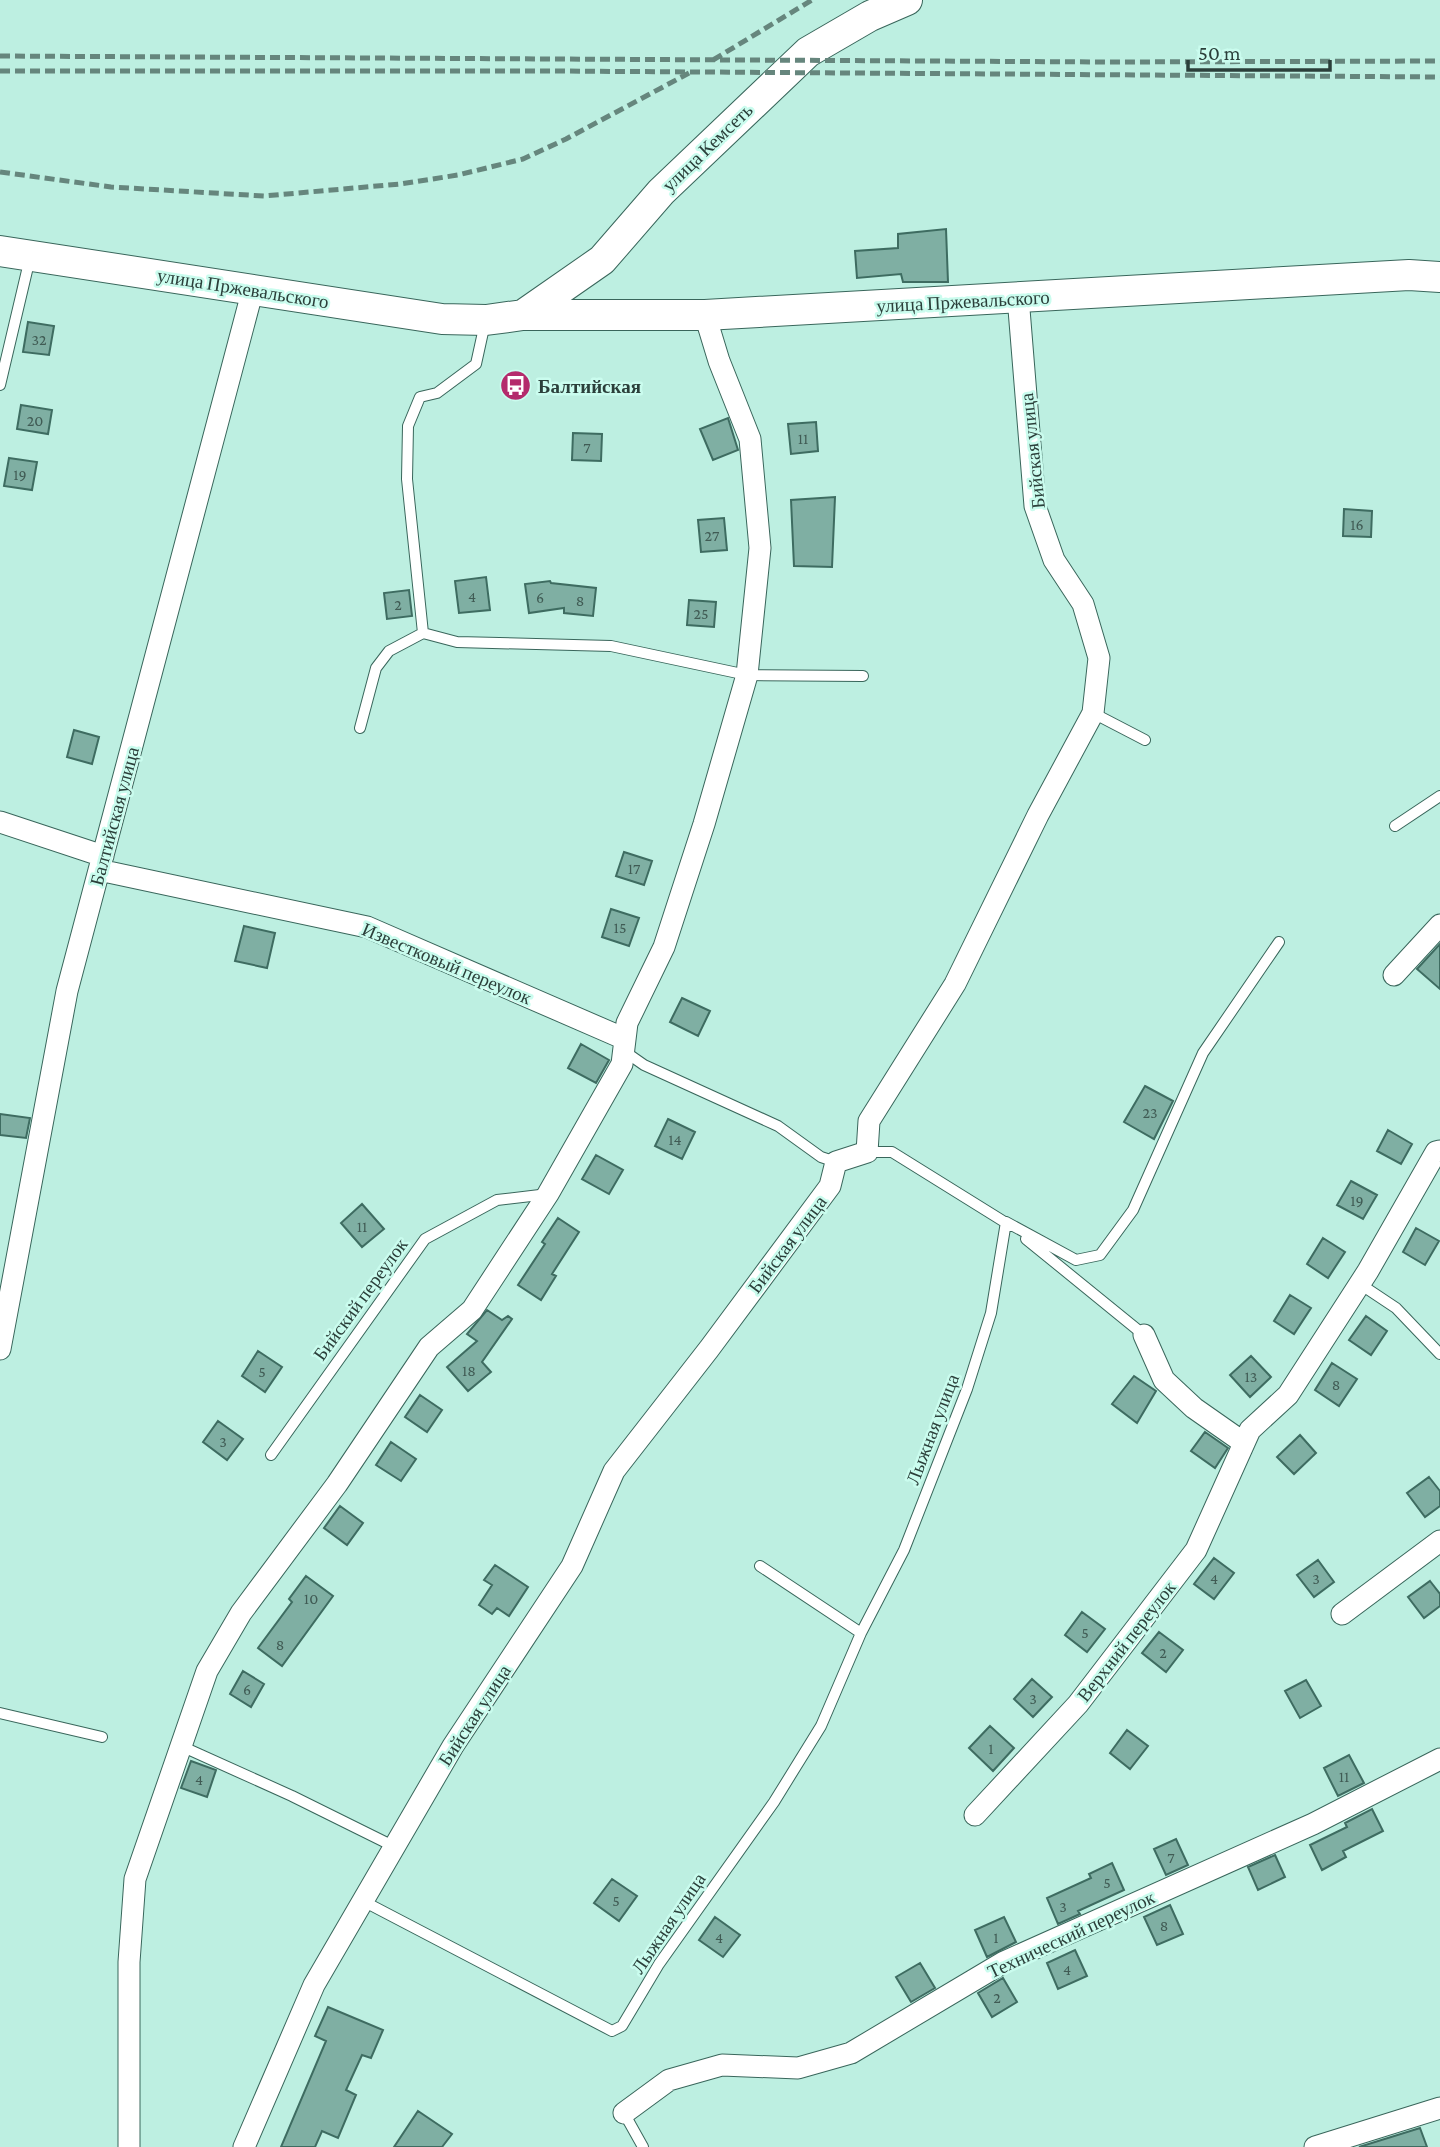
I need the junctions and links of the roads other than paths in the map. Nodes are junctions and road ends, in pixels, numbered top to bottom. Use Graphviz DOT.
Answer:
graph roads {
  1 [pos="907,0"];
  2 [pos="0,251"];
  3 [pos="31,256"];
  4 [pos="1440,277"];
  5 [pos="253,289"];
  6 [pos="1018,298"];
  7 [pos="523,315"];
  8 [pos="705,315"];
  9 [pos="486,320"];
  10 [pos="0,385"];
  11 [pos="423,632"];
  12 [pos="747,675"];
  13 [pos="863,676"];
  14 [pos="1093,713"];
  15 [pos="360,728"];
  16 [pos="1145,740"];
  17 [pos="1440,796"];
  18 [pos="0,822"];
  19 [pos="1395,826"];
  20 [pos="101,863"];
  21 [pos="1440,925"];
  22 [pos="1279,942"];
  23 [pos="1394,975"];
  24 [pos="624,1045"];
  25 [pos="1440,1151"];
  26 [pos="867,1152"];
  27 [pos="836,1162"];
  28 [pos="548,1194"];
  29 [pos="1006,1222"];
  30 [pos="1360,1284"];
  31 [pos="1144,1335"];
  32 [pos="0,1349"];
  33 [pos="1440,1353"];
  34 [pos="1244,1443"];
  35 [pos="271,1455"];
  36 [pos="1440,1541"];
  37 [pos="760,1566"];
  38 [pos="1342,1614"];
  39 [pos="861,1633"];
  40 [pos="0,1713"];
  41 [pos="102,1737"];
  42 [pos="181,1746"];
  43 [pos="1440,1759"];
  44 [pos="975,1815"];
  45 [pos="395,1847"];
  46 [pos="363,1901"];
  47 [pos="1440,2108"];
  48 [pos="624,2113"];
  49 [pos="129,2147"];
  50 [pos="244,2147"];
  51 [pos="643,2147"];
  52 [pos="1315,2147"];
  1 -- 7 [label="main road, улица Кемсеть"];
  2 -- 3 [label="main road, улица Пржевальского"];
  3 -- 5 [label="main road, улица Пржевальского"];
  3 -- 10 [label="lane"];
  4 -- 6 [label="main road, улица Пржевальского"];
  5 -- 9 [label="main road, улица Пржевальского"];
  5 -- 20 [label="street, Балтийская улица"];
  6 -- 8 [label="main road, улица Пржевальского"];
  6 -- 14 [label="street, Бийская улица"];
  7 -- 8 [label="main road, улица Пржевальского"];
  7 -- 9 [label="main road, улица Пржевальского"];
  8 -- 12 [label="street"];
  9 -- 11 [label="lane"];
  11 -- 12 [label="lane"];
  11 -- 15 [label="lane"];
  12 -- 13 [label="lane"];
  12 -- 24 [label="street"];
  14 -- 16 [label="lane"];
  14 -- 26 [label="street, Бийская улица"];
  17 -- 19 [label="lane"];
  18 -- 20 [label="street, Известковый переулок"];
  20 -- 24 [label="street, Известковый переулок"];
  20 -- 32 [label="street, Балтийская улица"];
  21 -- 23 [label="street"];
  22 -- 29 [label="lane"];
  24 -- 27 [label="lane, Известковый переулок"];
  24 -- 28 [label="street"];
  25 -- 30 [label="street, Верхний переулок"];
  26 -- 27 [label="street"];
  26 -- 29 [label="lane"];
  27 -- 45 [label="street, Бийская улица"];
  28 -- 35 [label="lane, Бийский переулок"];
  28 -- 42 [label="street"];
  29 -- 31 [label="lane"];
  29 -- 39 [label="lane, Лыжная улица"];
  30 -- 33 [label="lane"];
  30 -- 34 [label="street, Верхний переулок"];
  31 -- 34 [label="street"];
  34 -- 44 [label="street, Верхний переулок"];
  36 -- 38 [label="street"];
  37 -- 39 [label="lane"];
  39 -- 46 [label="lane, Лыжная улица"];
  40 -- 41 [label="lane"];
  42 -- 45 [label="lane"];
  42 -- 49 [label="street"];
  43 -- 48 [label="street, Технический переулок"];
  45 -- 46 [label="street, Бийская улица"];
  46 -- 50 [label="street, Бийская улица"];
  47 -- 52 [label="street"];
  48 -- 51 [label="lane"];
}
